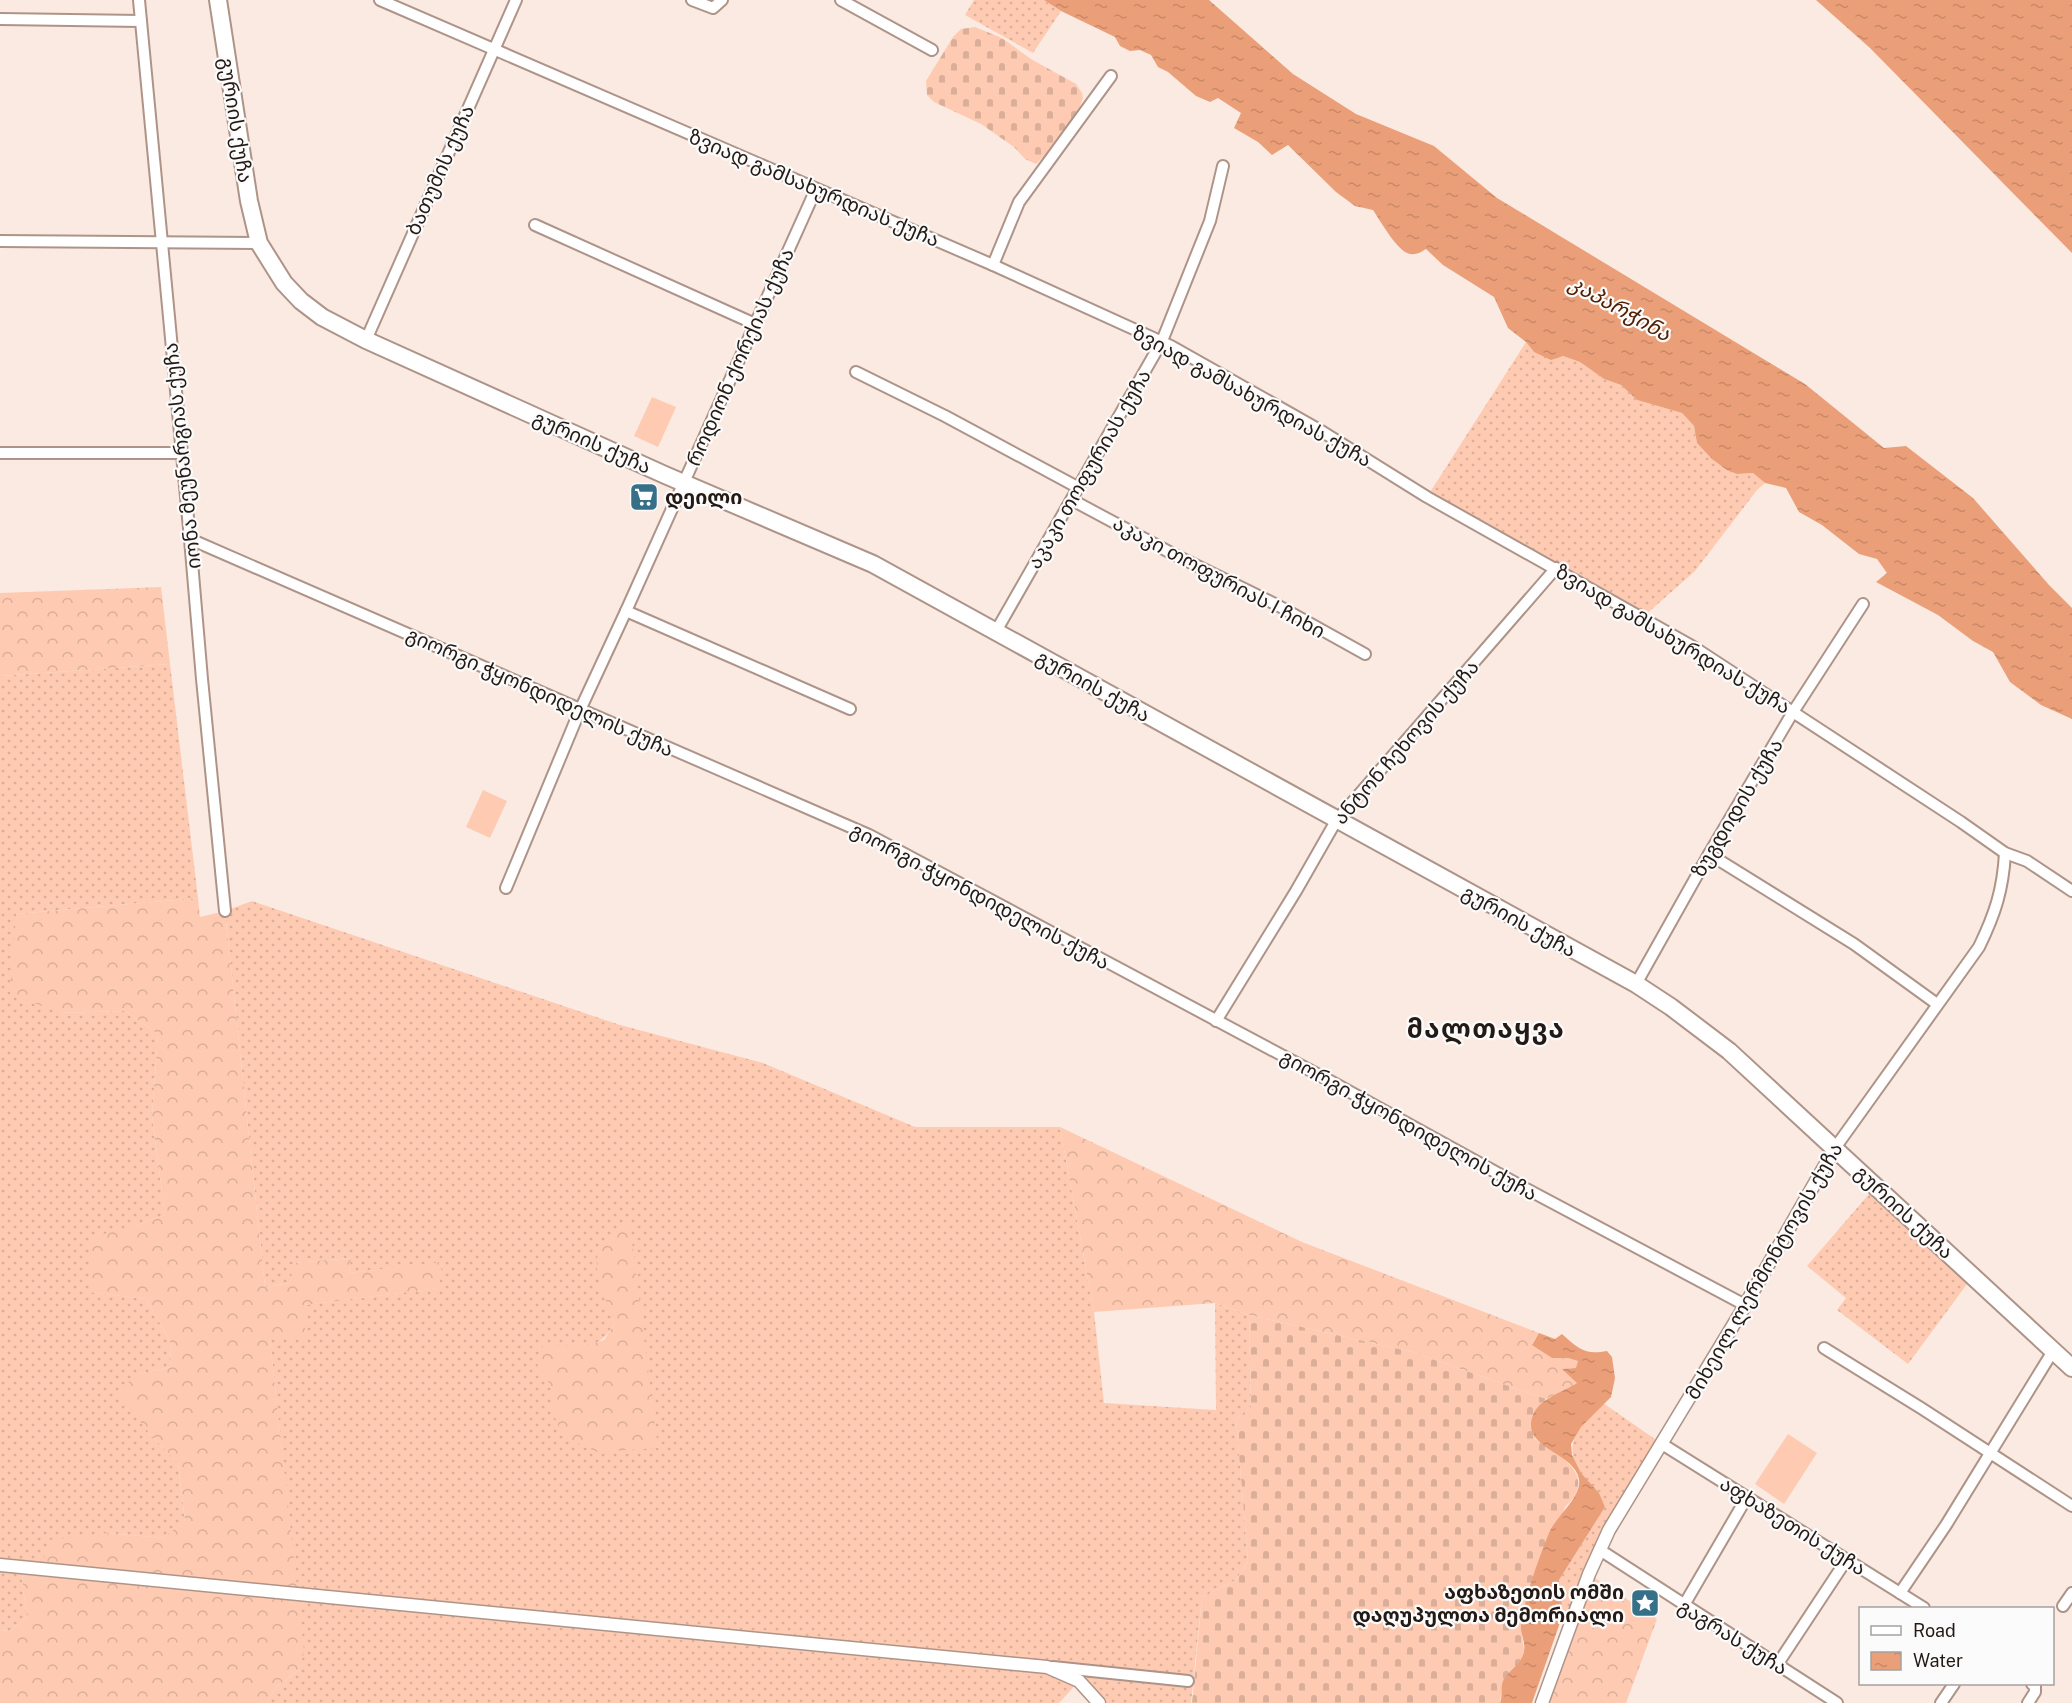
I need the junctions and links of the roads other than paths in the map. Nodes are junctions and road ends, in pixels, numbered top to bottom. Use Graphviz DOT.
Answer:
graph roads {
  1 [pos="139,0"];
  2 [pos="218,0"];
  3 [pos="380,0"];
  4 [pos="516,0"];
  5 [pos="692,0"];
  6 [pos="722,0"];
  7 [pos="841,0"];
  8 [pos="0,19"];
  9 [pos="141,21"];
  10 [pos="493,49"];
  11 [pos="932,50"];
  12 [pos="1111,76"];
  13 [pos="1223,166"];
  14 [pos="816,189"];
  15 [pos="535,225"];
  16 [pos="0,241"];
  17 [pos="161,242"];
  18 [pos="259,243"];
  19 [pos="993,265"];
  20 [pos="755,324"];
  21 [pos="366,340"];
  22 [pos="1162,341"];
  23 [pos="856,372"];
  24 [pos="0,453"];
  25 [pos="182,453"];
  26 [pos="684,481"];
  27 [pos="1079,488"];
  28 [pos="1072,500"];
  29 [pos="190,539"];
  30 [pos="1556,568"];
  31 [pos="1863,604"];
  32 [pos="626,610"];
  33 [pos="996,633"];
  34 [pos="1365,654"];
  35 [pos="850,709"];
  36 [pos="580,710"];
  37 [pos="1793,712"];
  38 [pos="1336,820"];
  39 [pos="2005,853"];
  40 [pos="1709,854"];
  41 [pos="506,888"];
  42 [pos="2072,891"];
  43 [pos="225,911"];
  44 [pos="1636,984"];
  45 [pos="1937,1004"];
  46 [pos="1216,1021"];
  47 [pos="1835,1148"];
  48 [pos="1744,1305"];
  49 [pos="1824,1348"];
  50 [pos="2053,1351"];
  51 [pos="2072,1368"];
  52 [pos="1662,1444"];
  53 [pos="1989,1453"];
  54 [pos="1747,1497"];
  55 [pos="2072,1506"];
  56 [pos="1600,1550"];
  57 [pos="1847,1559"];
  58 [pos="0,1565"];
  59 [pos="1900,1593"];
  60 [pos="2072,1593"];
  61 [pos="1684,1605"];
  62 [pos="2063,1606"];
  63 [pos="1922,1607"];
  64 [pos="1778,1665"];
  65 [pos="1047,1667"];
  66 [pos="1188,1681"];
  67 [pos="1953,1685"];
  68 [pos="2034,1685"];
  69 [pos="1099,1703"];
  70 [pos="1542,1703"];
  71 [pos="1837,1703"];
  72 [pos="1941,1703"];
  73 [pos="2028,1703"];
  1 -- 9 [label="street, იონა მეუნარგიას ქუჩა"];
  2 -- 18 [label="highway, გურიის ქუჩა"];
  3 -- 10 [label="street, ზვიად გამსახურდიას ქუჩა"];
  4 -- 10 [label="street, ბათუმის ქუჩა"];
  5 -- 6 [label="street"];
  7 -- 11 [label="street"];
  8 -- 9 [label="street"];
  9 -- 17 [label="street, იონა მეუნარგიას ქუჩა"];
  10 -- 14 [label="street, ზვიად გამსახურდიას ქუჩა"];
  10 -- 21 [label="street, ბათუმის ქუჩა"];
  12 -- 19 [label="street"];
  13 -- 22 [label="street, აკაკი თოფურიას ქუჩა"];
  14 -- 19 [label="street, ზვიად გამსახურდიას ქუჩა"];
  14 -- 20 [label="street, როდიონ ქორქიას ქუჩა"];
  15 -- 20 [label="street"];
  16 -- 17 [label="street"];
  17 -- 18 [label="street"];
  17 -- 25 [label="street, იონა მეუნარგიას ქუჩა"];
  18 -- 21 [label="highway, გურიის ქუჩა"];
  19 -- 22 [label="street, ზვიად გამსახურდიას ქუჩა"];
  20 -- 26 [label="street, როდიონ ქორქიას ქუჩა"];
  21 -- 26 [label="highway, გურიის ქუჩა"];
  22 -- 27 [label="street, აკაკი თოფურიას ქუჩა"];
  22 -- 30 [label="street, ზვიად გამსახურდიას ქუჩა"];
  23 -- 27 [label="street"];
  24 -- 25 [label="street"];
  25 -- 29 [label="street, იონა მეუნარგიას ქუჩა"];
  26 -- 32 [label="street, როდიონ ქორქიას ქუჩა"];
  26 -- 33 [label="highway, გურიის ქუჩა"];
  27 -- 28 [label="street, აკაკი თოფურიას ქუჩა"];
  28 -- 33 [label="street, აკაკი თოფურიას ქუჩა"];
  28 -- 34 [label="street, აკაკი თოფურიას I ჩიხი"];
  29 -- 36 [label="street, გიორგი ჭყონდიდელის ქუჩა"];
  29 -- 43 [label="street, იონა მეუნარგიას ქუჩა"];
  30 -- 37 [label="street, ზვიად გამსახურდიას ქუჩა"];
  30 -- 38 [label="street, ანტონ ჩეხოვის ქუჩა"];
  31 -- 37 [label="street, ზუგდიდის ქუჩა"];
  32 -- 35 [label="street"];
  32 -- 36 [label="street, როდიონ ქორქიას ქუჩა"];
  33 -- 38 [label="highway, გურიის ქუჩა"];
  36 -- 41 [label="street, როდიონ ქორქიას ქუჩა"];
  36 -- 46 [label="street, გიორგი ჭყონდიდელის ქუჩა"];
  37 -- 39 [label="street, ზვიად გამსახურდიას ქუჩა"];
  37 -- 40 [label="street, ზუგდიდის ქუჩა"];
  38 -- 44 [label="highway, გურიის ქუჩა"];
  38 -- 46 [label="street, ანტონ ჩეხოვის ქუჩა"];
  39 -- 42 [label="street, ზვიად გამსახურდიას ქუჩა"];
  39 -- 45 [label="street, მიხეილ ლერმონტოვის ქუჩა"];
  40 -- 44 [label="street, ზუგდიდის ქუჩა"];
  40 -- 45 [label="street"];
  44 -- 47 [label="highway, გურიის ქუჩა"];
  45 -- 47 [label="street, მიხეილ ლერმონტოვის ქუჩა"];
  46 -- 48 [label="street, გიორგი ჭყონდიდელის ქუჩა"];
  47 -- 48 [label="street, მიხეილ ლერმონტოვის ქუჩა"];
  47 -- 50 [label="highway, გურიის ქუჩა"];
  48 -- 52 [label="street, მიხეილ ლერმონტოვის ქუჩა"];
  49 -- 53 [label="street"];
  50 -- 51 [label="highway, გურიის ქუჩა"];
  50 -- 53 [label="street"];
  52 -- 54 [label="street, აფხაზეთის ქუჩა"];
  52 -- 56 [label="street, მიხეილ ლერმონტოვის ქუჩა"];
  53 -- 55 [label="street"];
  53 -- 59 [label="street"];
  54 -- 57 [label="street, აფხაზეთის ქუჩა"];
  54 -- 61 [label="street"];
  56 -- 61 [label="street, გაგრას ქუჩა"];
  56 -- 70 [label="street, მიხეილ ლერმონტოვის ქუჩა"];
  57 -- 59 [label="street, აფხაზეთის ქუჩა"];
  57 -- 64 [label="street"];
  58 -- 65 [label="street"];
  59 -- 63 [label="street, აფხაზეთის ქუჩა"];
  60 -- 62 [label="street"];
  61 -- 64 [label="street, გაგრას ქუჩა"];
  64 -- 71 [label="street, გაგრას ქუჩა"];
  65 -- 66 [label="street"];
  65 -- 69 [label="street"];
  67 -- 72 [label="street"];
  68 -- 73 [label="street"];
}
